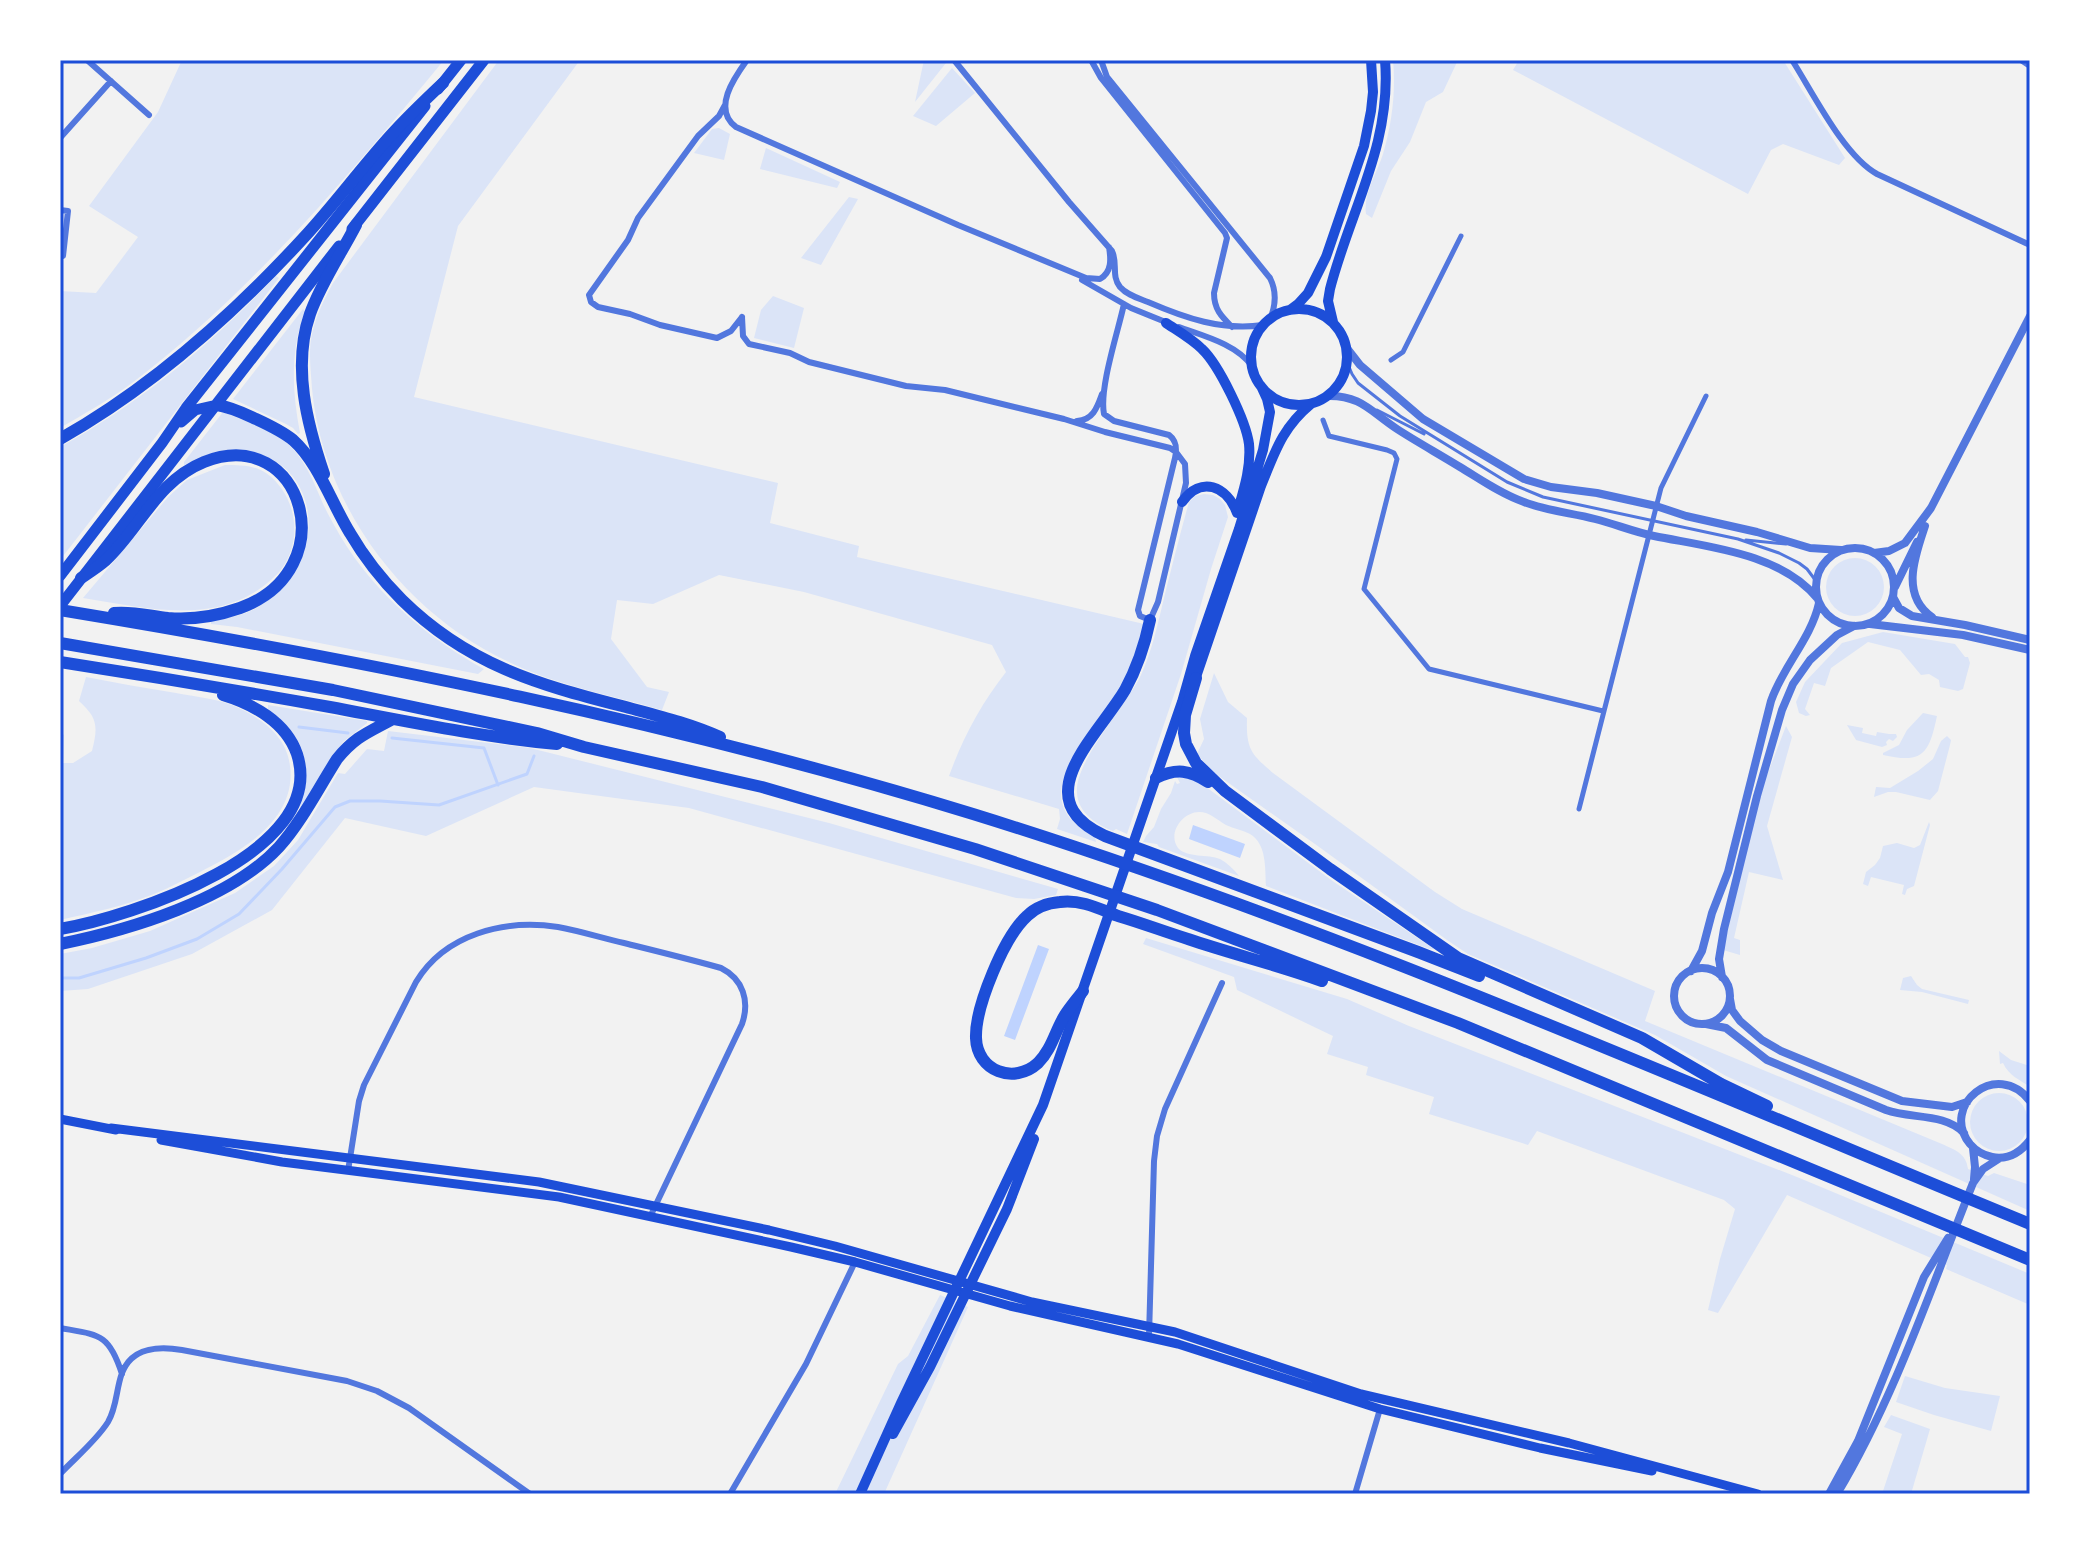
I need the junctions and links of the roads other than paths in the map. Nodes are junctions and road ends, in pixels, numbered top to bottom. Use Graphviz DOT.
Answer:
graph roads {
  1 [pos="87,60"];
  2 [pos="461,60"];
  3 [pos="484,60"];
  4 [pos="747,60"];
  5 [pos="954,60"];
  6 [pos="968,60"];
  7 [pos="1091,60"];
  8 [pos="1101,60"];
  9 [pos="1371,60"];
  10 [pos="1385,60"];
  11 [pos="1792,60"];
  12 [pos="2021,60"];
  13 [pos="2030,66"];
  14 [pos="961,69"];
  15 [pos="111,81"];
  16 [pos="443,83"];
  17 [pos="725,105"];
  18 [pos="149,115"];
  19 [pos="60,123"];
  20 [pos="68,130"];
  21 [pos="60,138"];
  22 [pos="60,210"];
  23 [pos="356,225"];
  24 [pos="1461,236"];
  25 [pos="2030,245"];
  26 [pos="1109,247"];
  27 [pos="63,256"];
  28 [pos="1068,272"];
  29 [pos="1124,304"];
  30 [pos="1289,310"];
  31 [pos="2030,316"];
  32 [pos="1267,322"];
  33 [pos="1166,323"];
  34 [pos="1334,324"];
  35 [pos="1232,327"];
  36 [pos="1346,347"];
  37 [pos="1391,360"];
  38 [pos="1347,362"];
  39 [pos="1252,366"];
  40 [pos="1106,383"];
  41 [pos="1261,386"];
  42 [pos="1327,396"];
  43 [pos="1706,396"];
  44 [pos="1311,404"];
  45 [pos="217,405"];
  46 [pos="1365,405"];
  47 [pos="1323,420"];
  48 [pos="1072,421"];
  49 [pos="60,439"];
  50 [pos="162,443"];
  51 [pos="1441,443"];
  52 [pos="1176,452"];
  53 [pos="1182,502"];
  54 [pos="1656,506"];
  55 [pos="336,507"];
  56 [pos="1931,508"];
  57 [pos="1237,514"];
  58 [pos="1652,520"];
  59 [pos="1925,526"];
  60 [pos="1648,535"];
  61 [pos="1738,539"];
  62 [pos="1801,546"];
  63 [pos="1232,549"];
  64 [pos="1841,550"];
  65 [pos="1874,553"];
  66 [pos="60,576"];
  67 [pos="81,578"];
  68 [pos="1816,581"];
  69 [pos="1893,592"];
  70 [pos="1818,600"];
  71 [pos="60,608"];
  72 [pos="91,615"];
  73 [pos="1150,620"];
  74 [pos="1940,621"];
  75 [pos="1865,624"];
  76 [pos="1854,626"];
  77 [pos="2030,640"];
  78 [pos="60,643"];
  79 [pos="2030,650"];
  80 [pos="60,662"];
  81 [pos="135,673"];
  82 [pos="1196,678"];
  83 [pos="1182,702"];
  84 [pos="1603,711"];
  85 [pos="391,720"];
  86 [pos="584,747"];
  87 [pos="748,750"];
  88 [pos="1156,778"];
  89 [pos="1225,791"];
  90 [pos="1579,809"];
  91 [pos="60,929"];
  92 [pos="60,944"];
  93 [pos="1691,971"];
  94 [pos="1722,977"];
  95 [pos="1222,983"];
  96 [pos="1083,991"];
  97 [pos="1544,996"];
  98 [pos="1730,999"];
  99 [pos="1458,1023"];
  100 [pos="1706,1024"];
  101 [pos="2030,1101"];
  102 [pos="1967,1102"];
  103 [pos="60,1119"];
  104 [pos="111,1128"];
  105 [pos="1807,1131"];
  106 [pos="1964,1133"];
  107 [pos="2030,1140"];
  108 [pos="1972,1147"];
  109 [pos="2000,1158"];
  110 [pos="350,1159"];
  111 [pos="348,1171"];
  112 [pos="1973,1183"];
  113 [pos="655,1206"];
  114 [pos="650,1217"];
  115 [pos="1958,1220"];
  116 [pos="2030,1224"];
  117 [pos="2030,1260"];
  118 [pos="855,1262"];
  119 [pos="962,1288"];
  120 [pos="60,1328"];
  121 [pos="1149,1331"];
  122 [pos="122,1374"];
  123 [pos="1380,1409"];
  124 [pos="60,1474"];
  125 [pos="1683,1475"];
  126 [pos="862,1491"];
  127 [pos="530,1494"];
  128 [pos="730,1494"];
  129 [pos="1355,1494"];
  130 [pos="1758,1494"];
  131 [pos="1829,1494"];
  132 [pos="1837,1494"];
  1 -- 15 [label="street"];
  2 -- 16 [label="highway"];
  3 -- 23 [label="highway"];
  4 -- 17 [label="street"];
  5 -- 14 [label="street"];
  6 -- 14 [label="street"];
  7 -- 35 [label="street"];
  8 -- 32 [label="street"];
  9 -- 30 [label="main road"];
  10 -- 34 [label="main road"];
  11 -- 25 [label="street"];
  12 -- 13 [label="street"];
  14 -- 26 [label="street"];
  15 -- 18 [label="street"];
  15 -- 20 [label="street"];
  16 -- 49 [label="highway"];
  16 -- 50 [label="highway"];
  17 -- 28 [label="street"];
  17 -- 48 [label="street"];
  19 -- 20 [label="street"];
  20 -- 21 [label="street"];
  22 -- 27 [label="street"];
  23 -- 45 [label="highway"];
  23 -- 55 [label="highway"];
  24 -- 37 [label="street"];
  26 -- 28 [label="street"];
  26 -- 35 [label="street"];
  28 -- 29 [label="street"];
  29 -- 33 [label="street"];
  29 -- 40 [label="street"];
  30 -- 32 [label="main road"];
  30 -- 34 [label="main road"];
  31 -- 56 [label="street"];
  32 -- 35 [label="street"];
  32 -- 39 [label="main road"];
  33 -- 39 [label="street"];
  33 -- 57 [label="main road"];
  34 -- 36 [label="main road"];
  36 -- 38 [label="main road"];
  36 -- 54 [label="street"];
  38 -- 42 [label="main road"];
  38 -- 51 [label="lane"];
  39 -- 41 [label="main road"];
  40 -- 48 [label="street"];
  40 -- 52 [label="street"];
  41 -- 44 [label="main road"];
  41 -- 63 [label="main road"];
  42 -- 44 [label="main road"];
  42 -- 46 [label="street"];
  43 -- 54 [label="street"];
  44 -- 82 [label="main road"];
  45 -- 50 [label="highway"];
  45 -- 55 [label="highway"];
  45 -- 67 [label="highway"];
  46 -- 51 [label="lane"];
  46 -- 60 [label="street"];
  47 -- 84 [label="street"];
  48 -- 52 [label="street"];
  50 -- 66 [label="highway"];
  51 -- 58 [label="lane"];
  52 -- 53 [label="street"];
  52 -- 73 [label="street"];
  53 -- 57 [label="main road"];
  53 -- 73 [label="street"];
  54 -- 58 [label="street"];
  54 -- 62 [label="street"];
  55 -- 87 [label="highway"];
  56 -- 59 [label="street"];
  56 -- 65 [label="street"];
  57 -- 63 [label="main road"];
  58 -- 60 [label="street"];
  58 -- 61 [label="lane"];
  59 -- 69 [label="street"];
  59 -- 74 [label="street"];
  60 -- 70 [label="street"];
  60 -- 84 [label="street"];
  61 -- 62 [label="lane"];
  61 -- 68 [label="lane"];
  62 -- 64 [label="street"];
  63 -- 83 [label="main road"];
  64 -- 65 [label="street"];
  64 -- 68 [label="street"];
  65 -- 69 [label="street"];
  67 -- 71 [label="highway"];
  67 -- 72 [label="highway"];
  68 -- 70 [label="street"];
  69 -- 74 [label="street"];
  69 -- 75 [label="street"];
  70 -- 76 [label="street"];
  70 -- 93 [label="street"];
  71 -- 72 [label="highway"];
  72 -- 87 [label="highway"];
  73 -- 97 [label="highway"];
  74 -- 77 [label="street"];
  75 -- 76 [label="street"];
  75 -- 79 [label="street"];
  76 -- 94 [label="street"];
  78 -- 86 [label="highway"];
  80 -- 81 [label="highway"];
  81 -- 85 [label="highway"];
  81 -- 91 [label="highway"];
  82 -- 83 [label="main road"];
  82 -- 89 [label="highway"];
  83 -- 88 [label="main road"];
  84 -- 90 [label="street"];
  85 -- 86 [label="highway"];
  85 -- 92 [label="highway"];
  86 -- 99 [label="highway"];
  87 -- 105 [label="highway"];
  88 -- 89 [label="highway"];
  88 -- 96 [label="main road"];
  89 -- 97 [label="highway"];
  93 -- 94 [label="street"];
  93 -- 100 [label="street"];
  94 -- 98 [label="street"];
  95 -- 121 [label="street"];
  96 -- 99 [label="highway"];
  96 -- 119 [label="main road"];
  97 -- 105 [label="highway"];
  98 -- 100 [label="street"];
  98 -- 102 [label="street"];
  99 -- 117 [label="highway"];
  100 -- 106 [label="street"];
  101 -- 102 [label="street"];
  102 -- 106 [label="street"];
  103 -- 104 [label="main road"];
  104 -- 110 [label="main road"];
  104 -- 111 [label="main road"];
  105 -- 116 [label="highway"];
  106 -- 108 [label="street"];
  107 -- 109 [label="street"];
  108 -- 109 [label="street"];
  108 -- 112 [label="street"];
  109 -- 112 [label="street"];
  110 -- 111 [label="street"];
  110 -- 113 [label="main road"];
  110 -- 113 [label="street"];
  111 -- 114 [label="main road"];
  112 -- 115 [label="street"];
  113 -- 114 [label="street"];
  113 -- 119 [label="main road"];
  114 -- 118 [label="main road"];
  115 -- 131 [label="street"];
  115 -- 132 [label="street"];
  118 -- 119 [label="main road"];
  118 -- 128 [label="street"];
  119 -- 121 [label="main road"];
  119 -- 126 [label="main road"];
  120 -- 122 [label="street"];
  121 -- 123 [label="main road"];
  121 -- 125 [label="main road"];
  122 -- 124 [label="street"];
  122 -- 127 [label="street"];
  123 -- 125 [label="main road"];
  123 -- 129 [label="street"];
  125 -- 130 [label="main road"];
}
